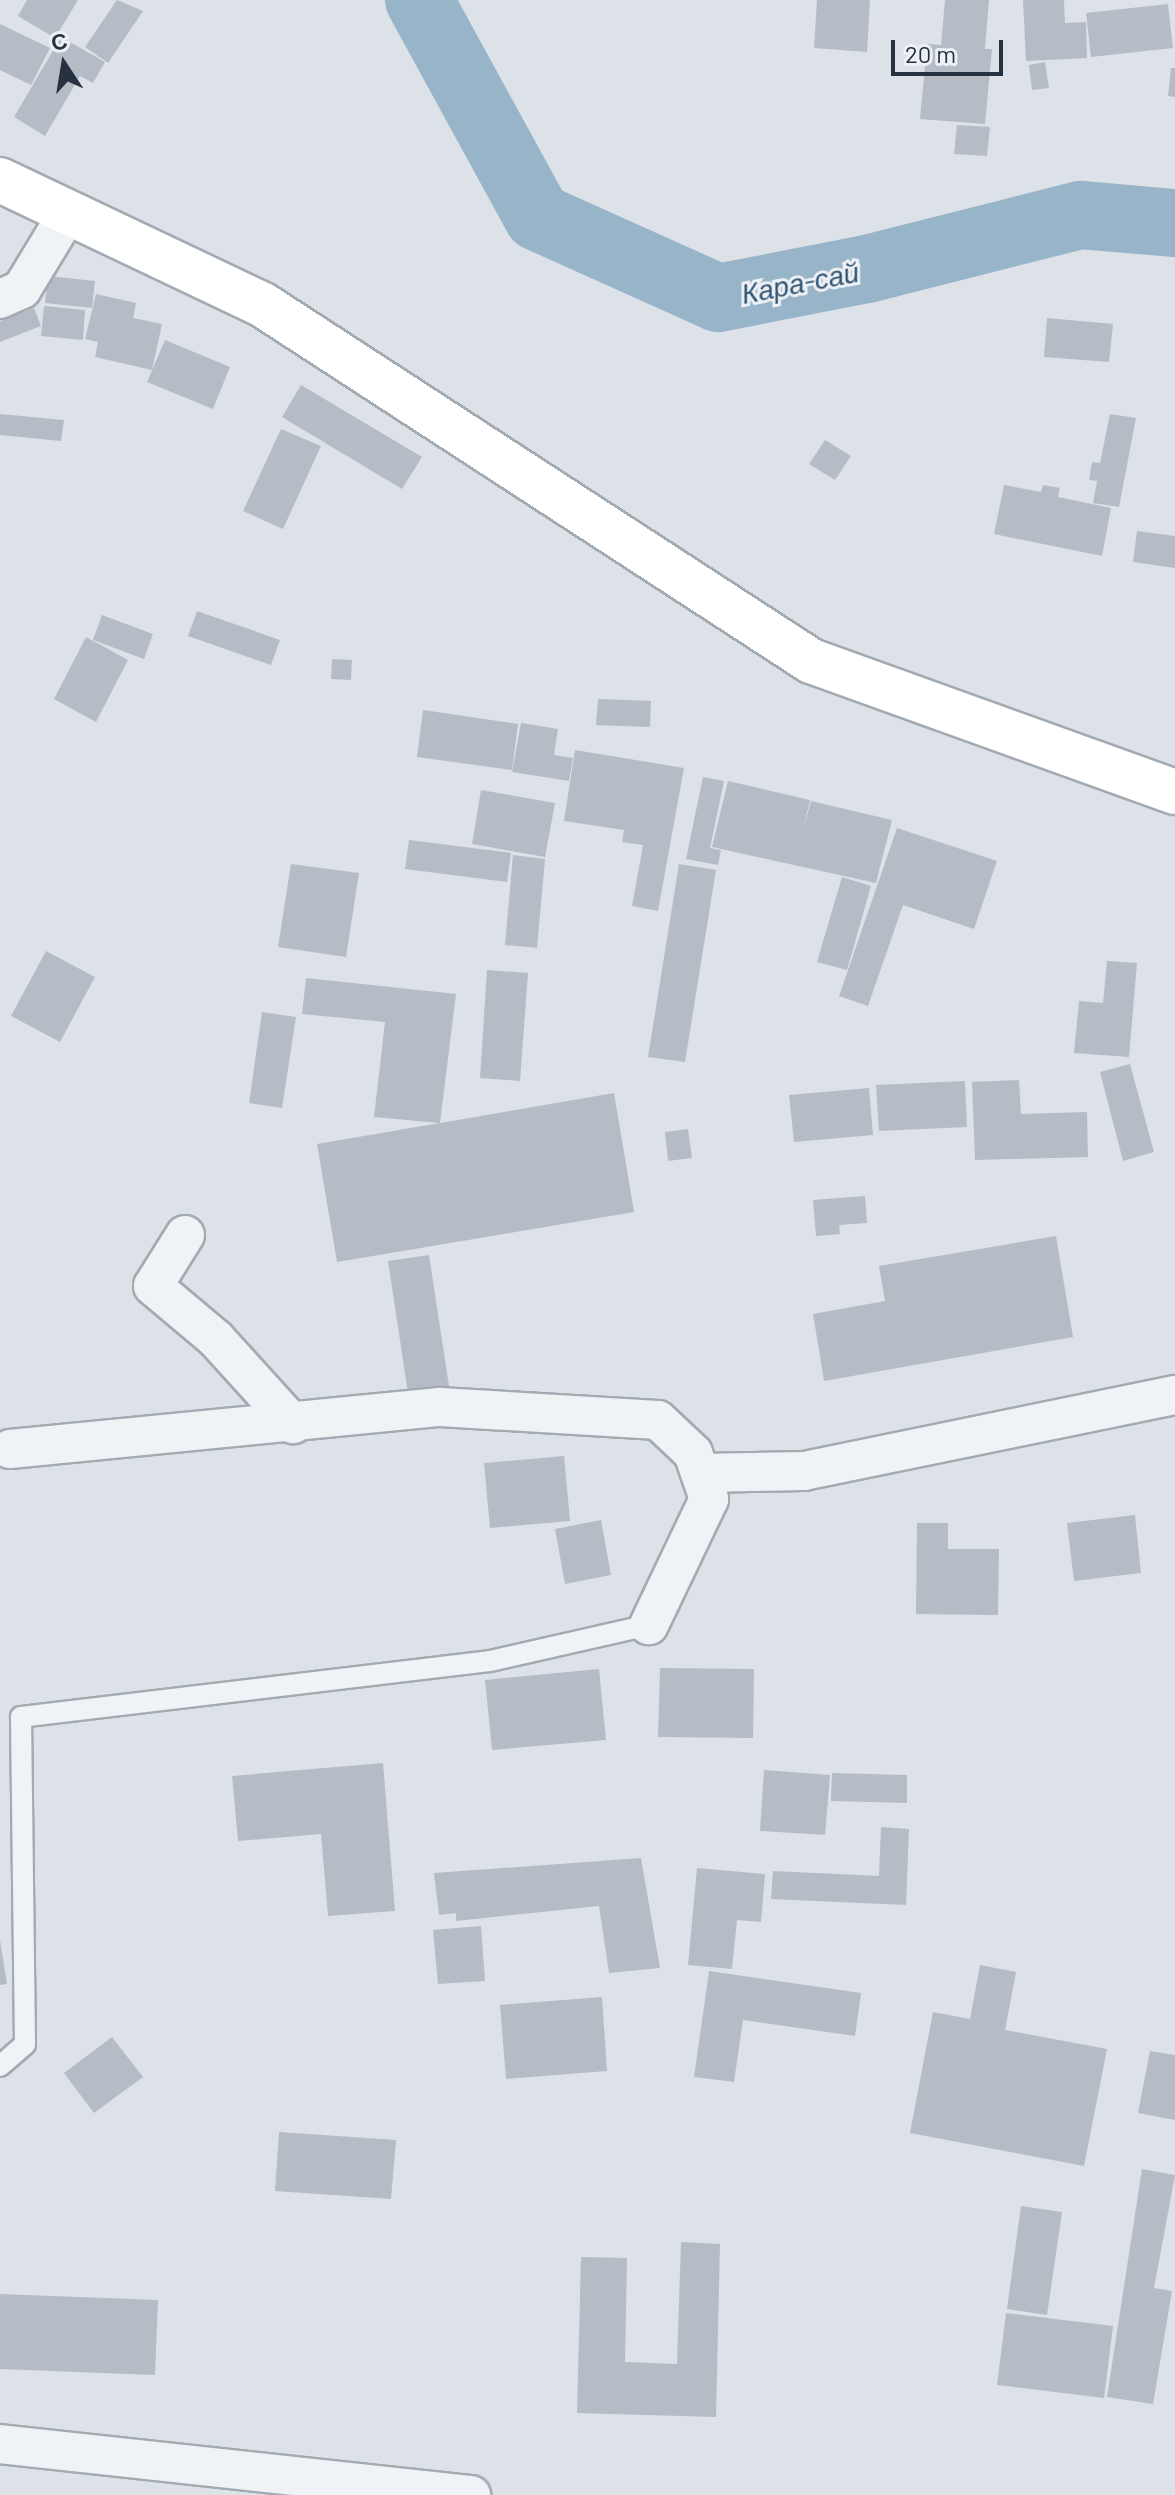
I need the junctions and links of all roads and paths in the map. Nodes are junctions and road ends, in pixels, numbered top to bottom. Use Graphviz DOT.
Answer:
graph roads {
  1 [pos="0,180"];
  2 [pos="68,213"];
  3 [pos="0,299"];
  4 [pos="1175,792"];
  5 [pos="185,1235"];
  6 [pos="1175,1395"];
  7 [pos="293,1424"];
  8 [pos="10,1449"];
  9 [pos="700,1473"];
  10 [pos="649,1625"];
  11 [pos="0,2066"];
  12 [pos="0,2444"];
  13 [pos="471,2495"];
  1 -- 2 [label="main road"];
  2 -- 3 [label="street"];
  2 -- 4 [label="main road"];
  5 -- 7 [label="street"];
  6 -- 9 [label="street"];
  7 -- 8 [label="street"];
  7 -- 9 [label="street"];
  9 -- 10 [label="street"];
  10 -- 11 [label="lane"];
  12 -- 13 [label="street"];
}
